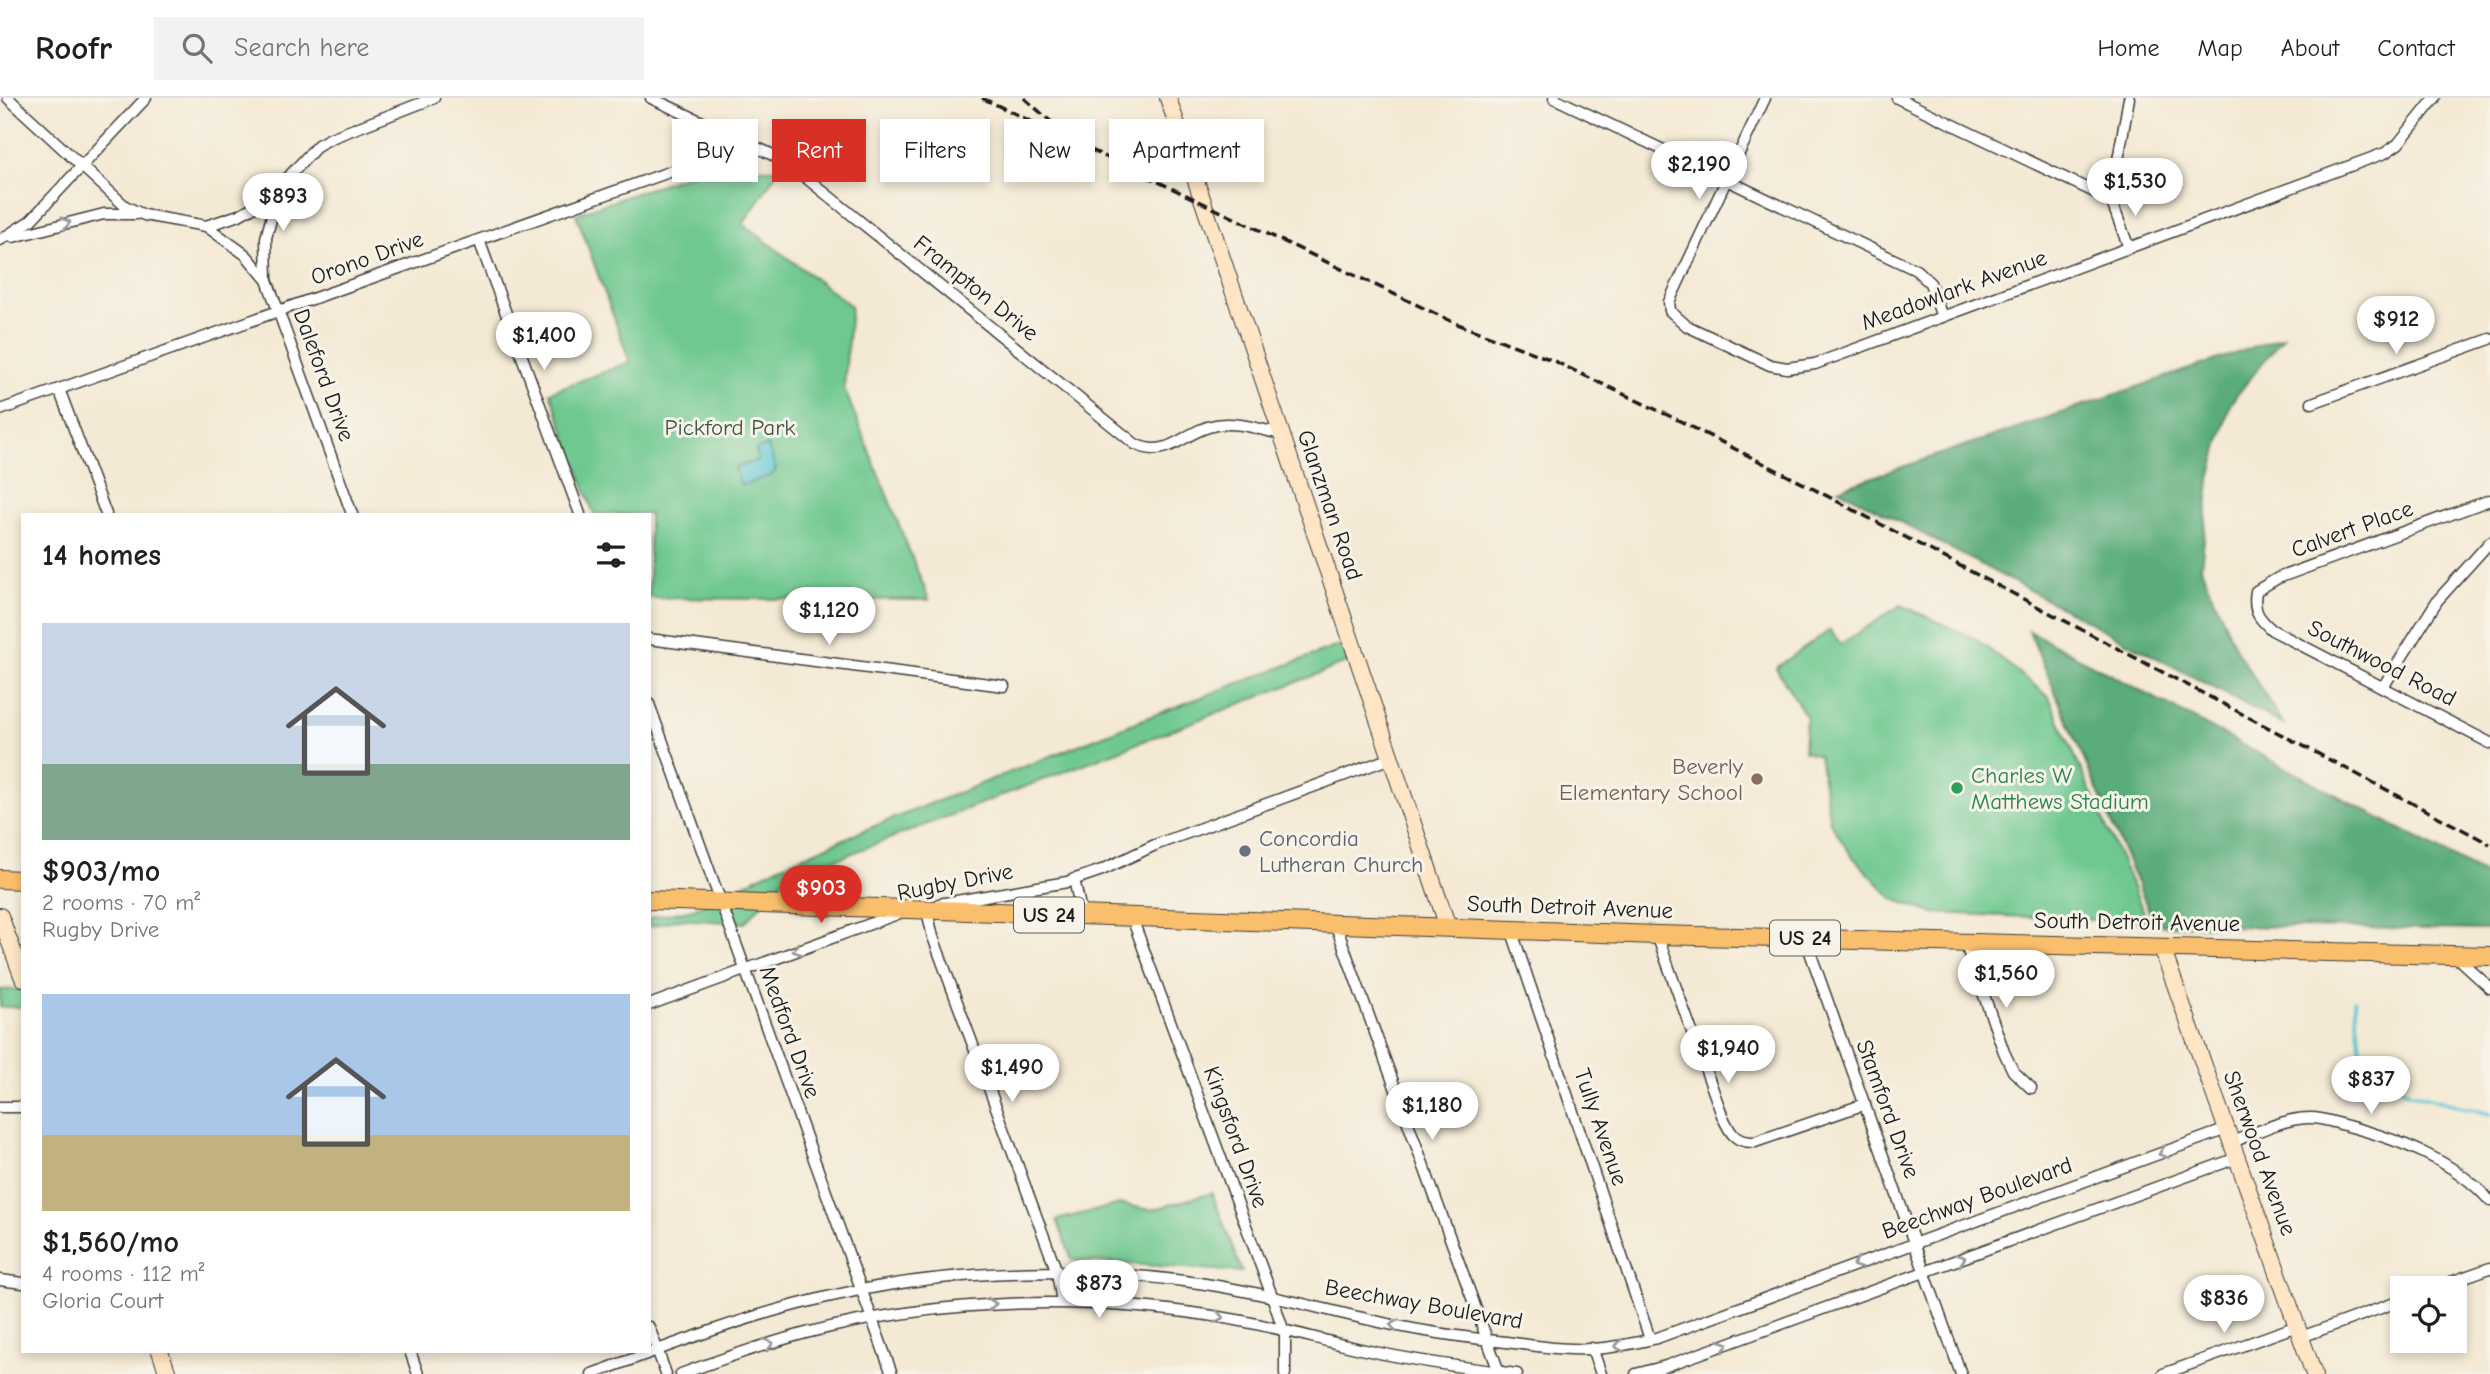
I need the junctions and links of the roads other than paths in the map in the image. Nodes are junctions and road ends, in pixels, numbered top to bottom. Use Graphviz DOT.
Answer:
graph roads {
  1 [pos="8,98"];
  2 [pos="146,98"];
  3 [pos="434,98"];
  4 [pos="651,98"];
  5 [pos="1168,98"];
  6 [pos="1554,98"];
  7 [pos="1765,98"];
  8 [pos="1897,98"];
  9 [pos="2129,98"];
  10 [pos="2432,99"];
  11 [pos="695,119"];
  12 [pos="758,149"];
  13 [pos="82,166"];
  14 [pos="672,171"];
  15 [pos="1727,179"];
  16 [pos="281,184"];
  17 [pos="2111,200"];
  18 [pos="144,215"];
  19 [pos="206,226"];
  20 [pos="479,240"];
  21 [pos="0,241"];
  22 [pos="2129,248"];
  23 [pos="267,280"];
  24 [pos="279,311"];
  25 [pos="1942,317"];
  26 [pos="2490,339"];
  27 [pos="59,389"];
  28 [pos="2312,403"];
  29 [pos="0,410"];
  30 [pos="1282,434"];
  31 [pos="2490,500"];
  32 [pos="106,513"];
  33 [pos="352,513"];
  34 [pos="580,513"];
  35 [pos="2490,541"];
  36 [pos="2258,618"];
  37 [pos="651,639"];
  38 [pos="1004,686"];
  39 [pos="2383,687"];
  40 [pos="651,709"];
  41 [pos="2490,743"];
  42 [pos="1391,758"];
  43 [pos="0,879"];
  44 [pos="1074,879"];
  45 [pos="21,880"];
  46 [pos="651,900"];
  47 [pos="722,903"];
  48 [pos="907,910"];
  49 [pos="927,911"];
  50 [pos="0,916"];
  51 [pos="1082,916"];
  52 [pos="1132,918"];
  53 [pos="1335,923"];
  54 [pos="1448,927"];
  55 [pos="1511,929"];
  56 [pos="1657,935"];
  57 [pos="1805,938"];
  58 [pos="1965,942"];
  59 [pos="2162,948"];
  60 [pos="2454,955"];
  61 [pos="2490,956"];
  62 [pos="745,969"];
  63 [pos="21,973"];
  64 [pos="2490,988"];
  65 [pos="651,1004"];
  66 [pos="2031,1088"];
  67 [pos="1864,1104"];
  68 [pos="0,1107"];
  69 [pos="21,1107"];
  70 [pos="2232,1143"];
  71 [pos="2490,1201"];
  72 [pos="1914,1244"];
  73 [pos="2490,1268"];
  74 [pos="1057,1272"];
  75 [pos="1924,1272"];
  76 [pos="2467,1276"];
  77 [pos="0,1280"];
  78 [pos="21,1283"];
  79 [pos="862,1290"];
  80 [pos="1272,1296"];
  81 [pos="1062,1302"];
  82 [pos="2390,1304"];
  83 [pos="872,1318"];
  84 [pos="1283,1329"];
  85 [pos="2299,1331"];
  86 [pos="651,1332"];
  87 [pos="1650,1339"];
  88 [pos="1488,1340"];
  89 [pos="1592,1349"];
  90 [pos="658,1350"];
  91 [pos="161,1353"];
  92 [pos="411,1353"];
  93 [pos="650,1353"];
  94 [pos="651,1353"];
  95 [pos="1499,1372"];
  96 [pos="168,1374"];
  97 [pos="418,1374"];
  98 [pos="593,1374"];
  99 [pos="666,1374"];
  100 [pos="681,1374"];
  101 [pos="892,1374"];
  102 [pos="1286,1374"];
  103 [pos="1517,1374"];
  104 [pos="1601,1374"];
  105 [pos="1636,1374"];
  106 [pos="1961,1374"];
  107 [pos="2163,1374"];
  108 [pos="2314,1374"];
  1 -- 13 [label="street, Daleford Drive"];
  2 -- 13 [label="street"];
  3 -- 16 [label="street"];
  4 -- 11 [label="street, Frampton Drive"];
  5 -- 30 [label="street, Glanzman Road"];
  6 -- 15 [label="street"];
  7 -- 15 [label="street"];
  8 -- 17 [label="street"];
  9 -- 17 [label="street"];
  10 -- 22 [label="street, Meadowlark Avenue"];
  12 -- 30 [label="street, Frampton Drive"];
  13 -- 18 [label="street, Daleford Drive"];
  13 -- 21 [label="street"];
  14 -- 20 [label="street, Orono Drive"];
  15 -- 25 [label="street"];
  15 -- 25 [label="street, Meadowlark Avenue"];
  16 -- 19 [label="street"];
  16 -- 23 [label="street"];
  17 -- 22 [label="street"];
  18 -- 19 [label="street, Daleford Drive"];
  21 -- 18 [label="street, one-way"];
  19 -- 23 [label="street, Daleford Drive"];
  20 -- 24 [label="street, Orono Drive"];
  20 -- 34 [label="street"];
  22 -- 25 [label="street, Meadowlark Avenue"];
  23 -- 24 [label="street, Daleford Drive"];
  24 -- 27 [label="street, Orono Drive"];
  24 -- 33 [label="street, Daleford Drive"];
  26 -- 28 [label="street"];
  27 -- 29 [label="street, Orono Drive"];
  27 -- 32 [label="street"];
  30 -- 42 [label="street, Glanzman Road"];
  31 -- 36 [label="street, Calvert Place"];
  35 -- 39 [label="street"];
  36 -- 39 [label="street, Southwood Road"];
  37 -- 38 [label="street"];
  39 -- 41 [label="street, Southwood Road"];
  40 -- 47 [label="street, Medford Drive"];
  42 -- 44 [label="street, Rugby Drive"];
  42 -- 54 [label="street, Glanzman Road"];
  43 -- 45 [label="main road"];
  44 -- 48 [label="street, Rugby Drive"];
  44 -- 51 [label="street"];
  46 -- 47 [label="main road, South Detroit Avenue / US 24"];
  47 -- 48 [label="main road, South Detroit Avenue / US 24"];
  47 -- 62 [label="street, Medford Drive"];
  48 -- 49 [label="main road, South Detroit Avenue / US 24"];
  48 -- 62 [label="street, Rugby Drive, one-way"];
  49 -- 51 [label="main road, South Detroit Avenue / US 24"];
  49 -- 74 [label="street"];
  50 -- 63 [label="street"];
  51 -- 52 [label="main road, South Detroit Avenue / US 24"];
  52 -- 53 [label="main road, South Detroit Avenue / US 24"];
  52 -- 80 [label="street, Kingsford Drive"];
  53 -- 54 [label="main road, South Detroit Avenue / US 24"];
  53 -- 88 [label="street"];
  54 -- 55 [label="main road, South Detroit Avenue / US 24"];
  55 -- 56 [label="main road, South Detroit Avenue / US 24"];
  55 -- 87 [label="street, Tully Avenue"];
  56 -- 57 [label="main road, South Detroit Avenue / US 24"];
  56 -- 67 [label="street"];
  57 -- 58 [label="main road, South Detroit Avenue / US 24"];
  57 -- 67 [label="street, Stamford Drive"];
  58 -- 59 [label="main road, South Detroit Avenue / US 24"];
  58 -- 66 [label="street"];
  59 -- 60 [label="main road, South Detroit Avenue / US 24"];
  59 -- 70 [label="street, Sherwood Avenue"];
  60 -- 61 [label="main road, South Detroit Avenue / US 24"];
  60 -- 64 [label="street"];
  62 -- 65 [label="street, Rugby Drive"];
  62 -- 79 [label="street, Medford Drive"];
  67 -- 72 [label="street, Stamford Drive"];
  68 -- 69 [label="street"];
  70 -- 71 [label="street"];
  70 -- 72 [label="street, Beechway Boulevard, one-way"];
  75 -- 70 [label="street, one-way"];
  70 -- 85 [label="street, Sherwood Avenue"];
  72 -- 75 [label="street, Stamford Drive"];
  72 -- 87 [label="street, Beechway Boulevard, one-way"];
  73 -- 76 [label="street"];
  74 -- 79 [label="street, Beechway Boulevard"];
  74 -- 80 [label="street, Beechway Boulevard"];
  74 -- 81 [label="street"];
  105 -- 75 [label="street, one-way"];
  75 -- 106 [label="street, Stamford Drive"];
  77 -- 78 [label="street"];
  79 -- 83 [label="street, Medford Drive"];
  79 -- 90 [label="street, Beechway Boulevard"];
  80 -- 84 [label="street, Kingsford Drive"];
  88 -- 80 [label="street, Beechway Boulevard, one-way"];
  83 -- 81 [label="street, one-way"];
  81 -- 84 [label="street, one-way"];
  82 -- 85 [label="street"];
  100 -- 83 [label="street, one-way"];
  83 -- 101 [label="street, Medford Drive"];
  84 -- 95 [label="street"];
  84 -- 102 [label="street, Kingsford Drive"];
  85 -- 107 [label="street"];
  85 -- 108 [label="street, Sherwood Avenue"];
  86 -- 90 [label="street"];
  87 -- 89 [label="street, Beechway Boulevard, one-way"];
  88 -- 89 [label="street, Beechway Boulevard"];
  88 -- 95 [label="street"];
  89 -- 104 [label="street"];
  90 -- 94 [label="street, Beechway Boulevard"];
  90 -- 99 [label="street"];
  91 -- 96 [label="street"];
  92 -- 97 [label="street"];
  93 -- 98 [label="street, Beechway Boulevard"];
  95 -- 103 [label="street"];
}
